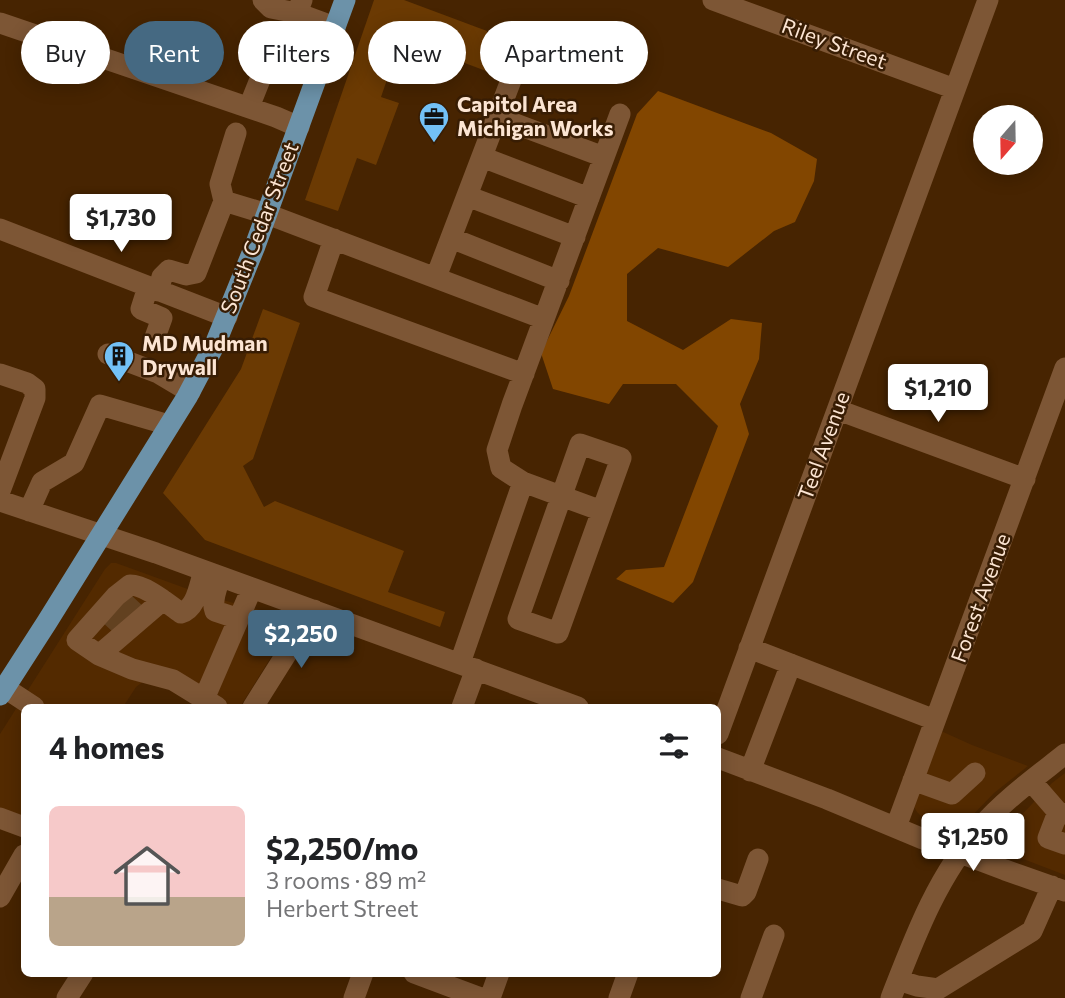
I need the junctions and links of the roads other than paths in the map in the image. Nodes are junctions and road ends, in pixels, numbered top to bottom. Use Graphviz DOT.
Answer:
graph roads {
  1 [pos="263,0"];
  2 [pos="345,0"];
  3 [pos="713,0"];
  4 [pos="988,0"];
  5 [pos="300,6"];
  6 [pos="770,10"];
  7 [pos="325,21"];
  8 [pos="337,21"];
  9 [pos="0,23"];
  10 [pos="258,84"];
  11 [pos="314,84"];
  12 [pos="510,84"];
  13 [pos="955,89"];
  14 [pos="249,107"];
  15 [pos="620,114"];
  16 [pos="497,117"];
  17 [pos="299,127"];
  18 [pos="236,133"];
  19 [pos="482,157"];
  20 [pos="604,157"];
  21 [pos="467,196"];
  22 [pos="589,198"];
  23 [pos="224,201"];
  24 [pos="267,214"];
  25 [pos="0,229"];
  26 [pos="575,237"];
  27 [pos="451,238"];
  28 [pos="334,239"];
  29 [pos="436,277"];
  30 [pos="559,281"];
  31 [pos="153,289"];
  32 [pos="227,317"];
  33 [pos="544,319"];
  34 [pos="154,340"];
  35 [pos="108,354"];
  36 [pos="1065,368"];
  37 [pos="524,374"];
  38 [pos="3,382"];
  39 [pos="190,392"];
  40 [pos="838,410"];
  41 [pos="169,425"];
  42 [pos="1024,479"];
  43 [pos="523,482"];
  44 [pos="0,491"];
  45 [pos="562,495"];
  46 [pos="0,500"];
  47 [pos="29,511"];
  48 [pos="602,511"];
  49 [pos="101,535"];
  50 [pos="212,574"];
  51 [pos="252,588"];
  52 [pos="163,600"];
  53 [pos="314,610"];
  54 [pos="122,614"];
  55 [pos="239,619"];
  56 [pos="47,622"];
  57 [pos="76,640"];
  58 [pos="749,648"];
  59 [pos="99,655"];
  60 [pos="791,664"];
  61 [pos="468,666"];
  62 [pos="2,692"];
  63 [pos="211,703"];
  64 [pos="28,704"];
  65 [pos="255,704"];
  66 [pos="462,704"];
  67 [pos="570,704"];
  68 [pos="935,720"];
  69 [pos="721,726"];
  70 [pos="1065,754"];
  71 [pos="721,759"];
  72 [pos="750,771"];
  73 [pos="975,773"];
  74 [pos="913,780"];
  75 [pos="1031,781"];
  76 [pos="1062,813"];
  77 [pos="0,818"];
  78 [pos="21,826"];
  79 [pos="896,827"];
  80 [pos="1065,844"];
  81 [pos="961,853"];
  82 [pos="758,859"];
  83 [pos="21,860"];
  84 [pos="1058,889"];
  85 [pos="721,890"];
  86 [pos="0,897"];
  87 [pos="774,935"];
  88 [pos="80,977"];
  89 [pos="362,977"];
  90 [pos="425,977"];
  91 [pos="498,977"];
  92 [pos="627,977"];
  93 [pos="894,989"];
  94 [pos="67,998"];
  95 [pos="354,998"];
  96 [pos="481,998"];
  97 [pos="490,998"];
  98 [pos="619,998"];
  99 [pos="751,998"];
  1 -- 5 [label="street"];
  2 -- 8 [label="main road, South Cedar Street"];
  3 -- 6 [label="street, Riley Street"];
  4 -- 13 [label="street, Teel Avenue"];
  5 -- 7 [label="street"];
  6 -- 13 [label="street, Riley Street"];
  9 -- 14 [label="street"];
  10 -- 14 [label="street"];
  11 -- 17 [label="main road, South Cedar Street"];
  12 -- 16 [label="street"];
  13 -- 40 [label="street, Teel Avenue"];
  14 -- 17 [label="street"];
  15 -- 20 [label="street"];
  16 -- 19 [label="street"];
  16 -- 20 [label="street"];
  17 -- 24 [label="main road, South Cedar Street"];
  18 -- 23 [label="street"];
  19 -- 21 [label="street"];
  19 -- 22 [label="street"];
  20 -- 22 [label="street"];
  21 -- 26 [label="street"];
  21 -- 27 [label="street"];
  22 -- 26 [label="street"];
  23 -- 24 [label="street"];
  23 -- 31 [label="street"];
  24 -- 28 [label="street"];
  24 -- 32 [label="main road, South Cedar Street"];
  25 -- 31 [label="street"];
  26 -- 30 [label="street"];
  27 -- 29 [label="street"];
  27 -- 30 [label="street"];
  28 -- 29 [label="street"];
  28 -- 37 [label="street"];
  29 -- 33 [label="street"];
  30 -- 33 [label="street"];
  31 -- 32 [label="street"];
  31 -- 34 [label="street"];
  32 -- 39 [label="main road, South Cedar Street"];
  33 -- 37 [label="street"];
  35 -- 39 [label="street"];
  36 -- 42 [label="street, Forest Avenue"];
  37 -- 43 [label="street"];
  38 -- 44 [label="street"];
  39 -- 41 [label="main road, South Cedar Street"];
  40 -- 42 [label="street"];
  40 -- 58 [label="street, Teel Avenue"];
  41 -- 47 [label="street"];
  41 -- 49 [label="main road, South Cedar Street"];
  42 -- 68 [label="street, Forest Avenue"];
  43 -- 45 [label="street"];
  43 -- 61 [label="street"];
  45 -- 48 [label="street"];
  45 -- 48 [label="street"];
  45 -- 48 [label="street"];
  46 -- 47 [label="street"];
  47 -- 49 [label="street"];
  49 -- 50 [label="street"];
  49 -- 56 [label="main road, South Cedar Street"];
  50 -- 51 [label="street"];
  50 -- 52 [label="street"];
  50 -- 55 [label="street"];
  51 -- 53 [label="street"];
  51 -- 55 [label="street"];
  52 -- 54 [label="street"];
  52 -- 54 [label="street"];
  53 -- 61 [label="street"];
  53 -- 65 [label="street"];
  54 -- 57 [label="street"];
  54 -- 59 [label="street"];
  55 -- 63 [label="street"];
  56 -- 57 [label="street"];
  56 -- 62 [label="main road, South Cedar Street"];
  57 -- 59 [label="street"];
  58 -- 60 [label="street"];
  58 -- 69 [label="street, Teel Avenue"];
  59 -- 63 [label="street"];
  60 -- 68 [label="street"];
  60 -- 72 [label="street"];
  61 -- 66 [label="street"];
  61 -- 67 [label="street"];
  62 -- 64 [label="street"];
  68 -- 74 [label="street, Forest Avenue"];
  70 -- 75 [label="street"];
  71 -- 72 [label="street"];
  72 -- 79 [label="street"];
  73 -- 74 [label="street"];
  74 -- 79 [label="street, Forest Avenue"];
  75 -- 76 [label="street"];
  75 -- 81 [label="street"];
  76 -- 80 [label="street"];
  77 -- 78 [label="street"];
  79 -- 81 [label="street"];
  81 -- 84 [label="street"];
  81 -- 93 [label="street"];
  82 -- 85 [label="street"];
  83 -- 86 [label="street"];
  84 -- 93 [label="street"];
  87 -- 99 [label="street"];
  88 -- 94 [label="street"];
  89 -- 95 [label="street"];
  90 -- 96 [label="street"];
  91 -- 97 [label="street"];
  92 -- 98 [label="street"];
}
